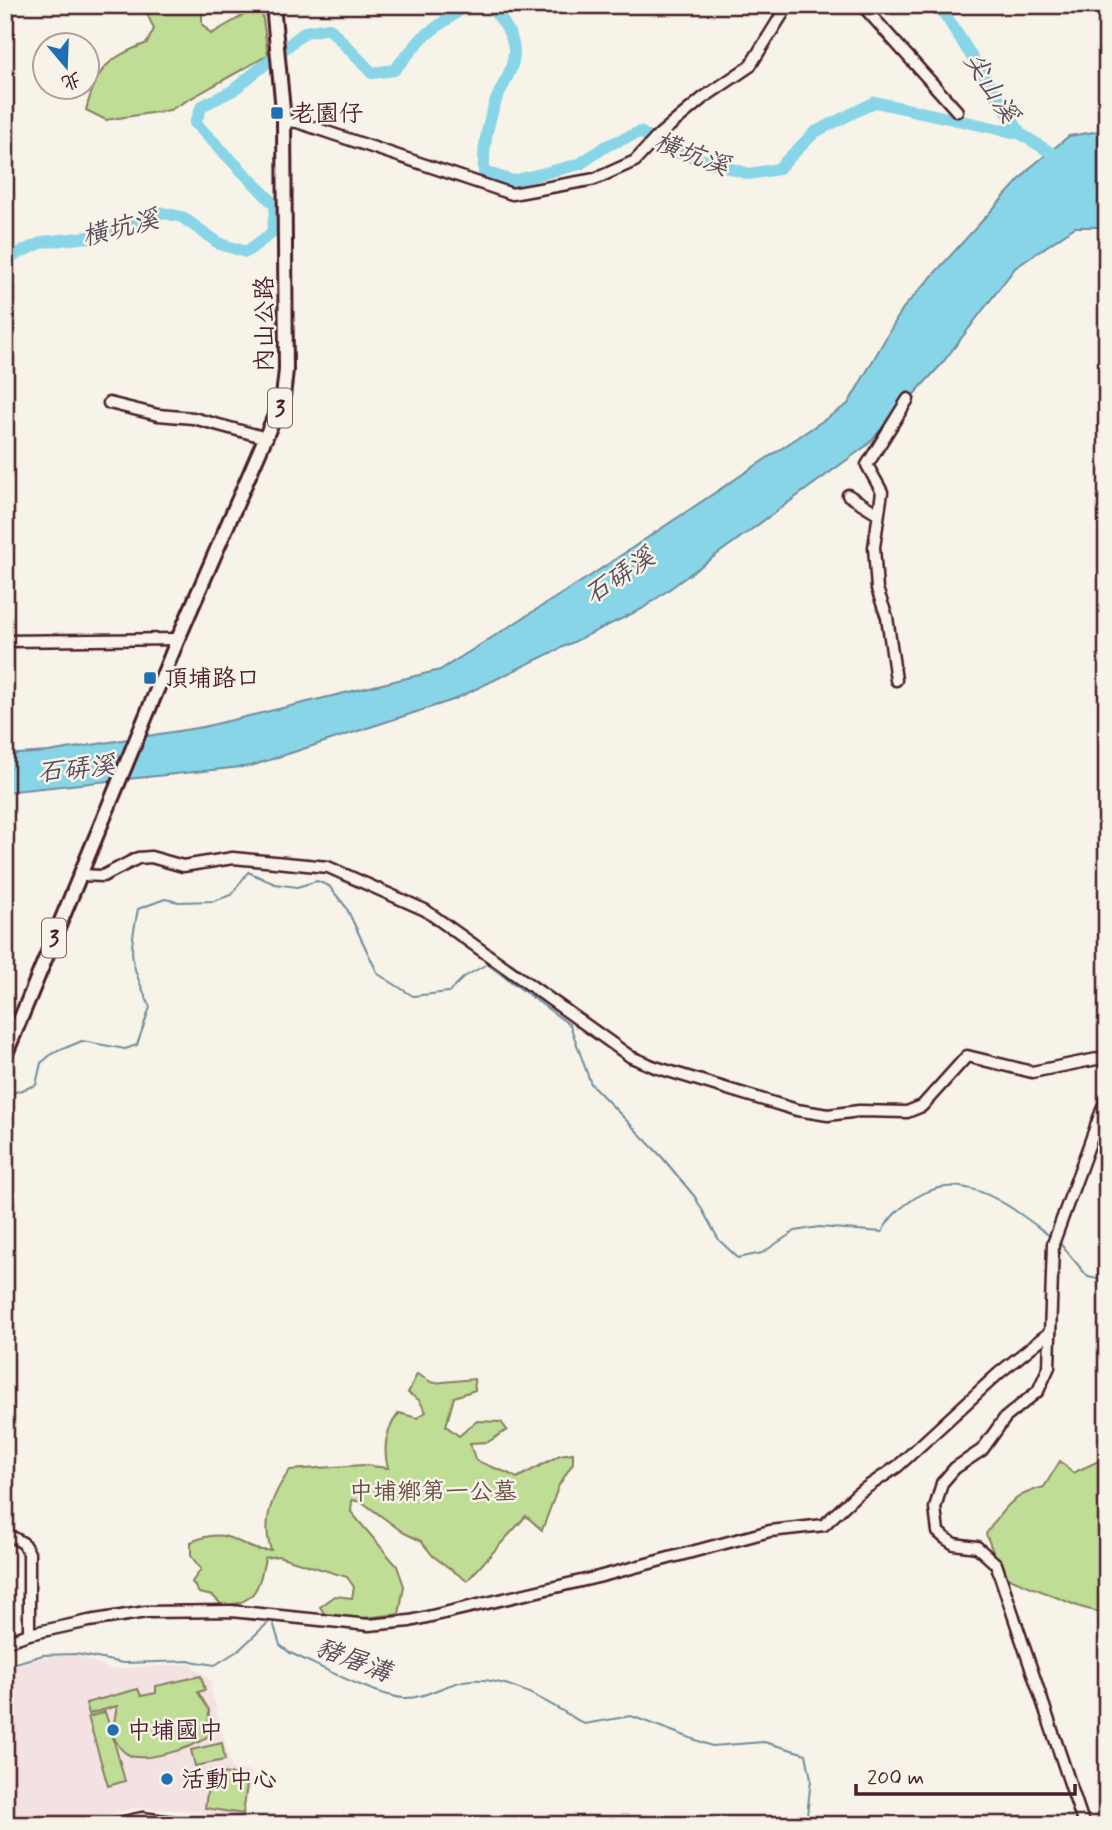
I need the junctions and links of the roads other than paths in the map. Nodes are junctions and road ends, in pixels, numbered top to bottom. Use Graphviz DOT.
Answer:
graph roads {
  1 [pos="273,5"];
  2 [pos="788,5"];
  3 [pos="862,5"];
  4 [pos="957,111"];
  5 [pos="284,121"];
  6 [pos="908,399"];
  7 [pos="110,403"];
  8 [pos="267,438"];
  9 [pos="848,495"];
  10 [pos="877,513"];
  11 [pos="178,639"];
  12 [pos="5,641"];
  13 [pos="896,680"];
  14 [pos="80,875"];
  15 [pos="5,1056"];
  16 [pos="1107,1057"];
  17 [pos="1107,1096"];
  18 [pos="1050,1332"];
  19 [pos="5,1533"];
  20 [pos="29,1633"];
  21 [pos="5,1642"];
  22 [pos="110,1825"];
  23 [pos="197,1825"];
  24 [pos="1084,1825"];
  1 -- 5 [label="main road, 內山公路 / 3"];
  2 -- 5 [label="street"];
  3 -- 4 [label="street"];
  5 -- 8 [label="main road, 內山公路 / 3"];
  6 -- 10 [label="street"];
  7 -- 8 [label="street"];
  8 -- 11 [label="main road, 內山公路 / 3"];
  9 -- 10 [label="street"];
  10 -- 13 [label="street"];
  11 -- 12 [label="street"];
  11 -- 14 [label="main road, 內山公路 / 3"];
  14 -- 15 [label="main road, 3"];
  14 -- 16 [label="street"];
  17 -- 18 [label="street"];
  18 -- 20 [label="street"];
  18 -- 24 [label="street"];
  19 -- 20 [label="street"];
  20 -- 21 [label="street"];
  22 -- 23 [label="street"];
}
